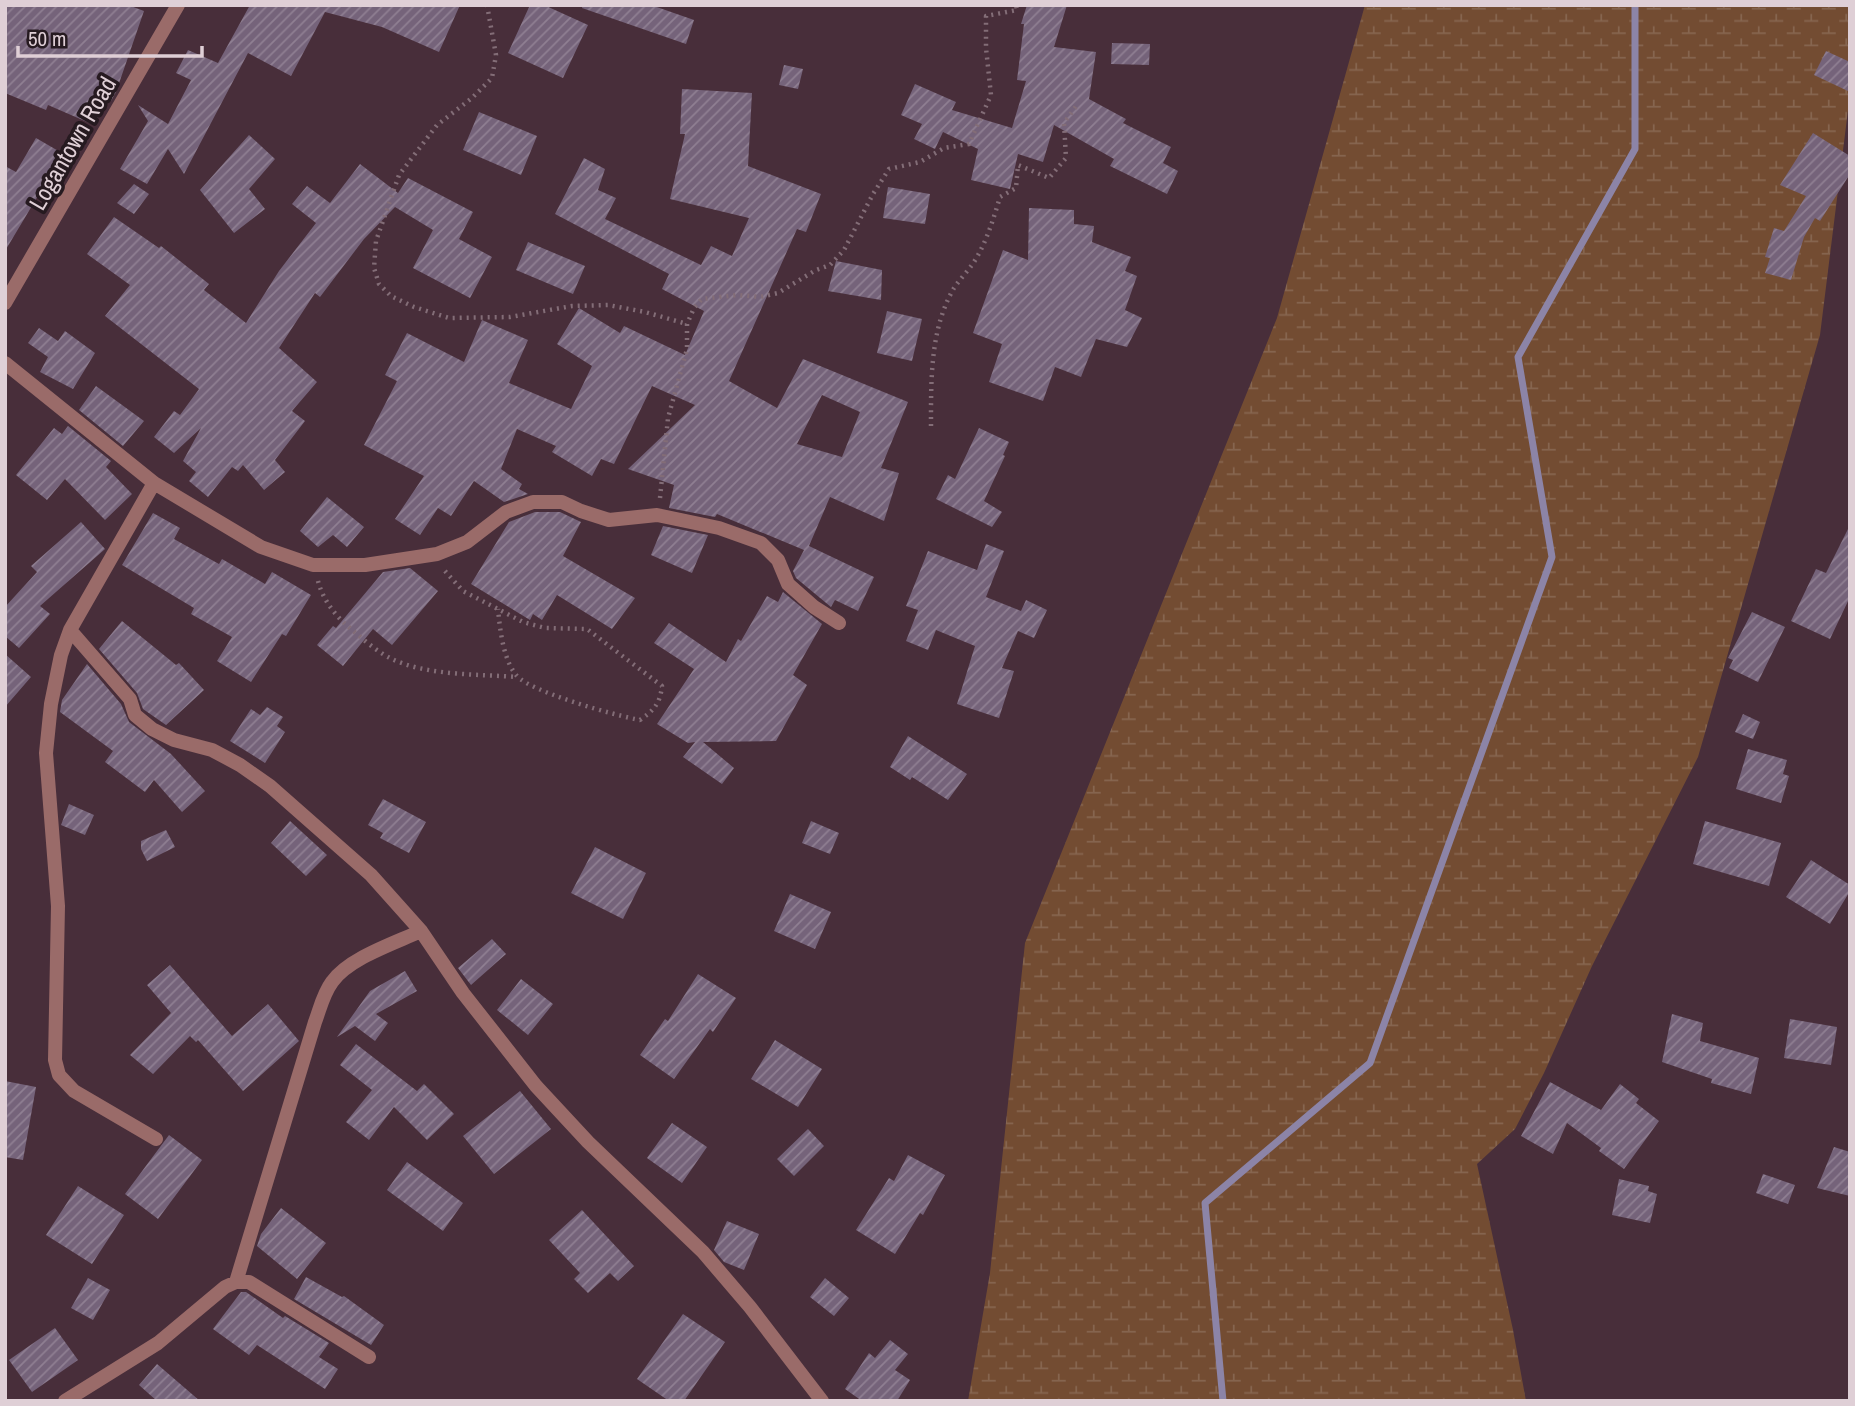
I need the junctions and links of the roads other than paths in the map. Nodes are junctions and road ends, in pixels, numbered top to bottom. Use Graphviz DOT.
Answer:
graph roads {
  1 [pos="178,5"];
  2 [pos="5,303"];
  3 [pos="5,363"];
  4 [pos="155,483"];
  5 [pos="839,623"];
  6 [pos="70,630"];
  7 [pos="421,931"];
  8 [pos="156,1139"];
  9 [pos="236,1282"];
  10 [pos="369,1357"];
  11 [pos="65,1401"];
  12 [pos="822,1401"];
  1 -- 2 [label="street, Logantown Road"];
  3 -- 4 [label="street"];
  4 -- 5 [label="street"];
  4 -- 6 [label="street"];
  6 -- 7 [label="street"];
  6 -- 8 [label="street"];
  7 -- 9 [label="street"];
  7 -- 12 [label="street"];
  9 -- 10 [label="street"];
  9 -- 11 [label="street"];
}
